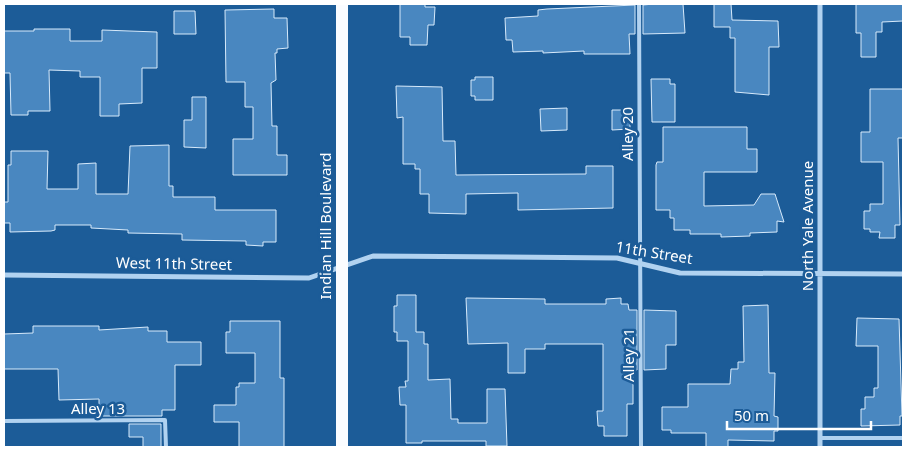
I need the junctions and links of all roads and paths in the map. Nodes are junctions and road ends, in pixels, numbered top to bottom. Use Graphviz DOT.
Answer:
graph roads {
  1 [pos="342,4"];
  2 [pos="639,4"];
  3 [pos="820,4"];
  4 [pos="640,263"];
  5 [pos="342,267"];
  6 [pos="820,274"];
  7 [pos="903,274"];
  8 [pos="4,275"];
  9 [pos="4,421"];
  10 [pos="820,438"];
  11 [pos="903,438"];
  12 [pos="166,447"];
  13 [pos="342,447"];
  14 [pos="641,447"];
  15 [pos="820,447"];
  1 -- 5 [label="main road, Indian Hill Boulevard"];
  2 -- 4 [label="lane, Alley 20"];
  3 -- 6 [label="street, North Yale Avenue"];
  4 -- 5 [label="street, 11th Street"];
  4 -- 6 [label="street, 11th Street"];
  4 -- 14 [label="lane, Alley 21"];
  5 -- 8 [label="street, West 11th Street"];
  5 -- 13 [label="main road, Indian Hill Boulevard"];
  6 -- 7 [label="street, 11th Street"];
  6 -- 10 [label="street, North Yale Avenue"];
  9 -- 12 [label="lane, Alley 13"];
  10 -- 11 [label="lane"];
  10 -- 15 [label="street, North Yale Avenue"];
}
